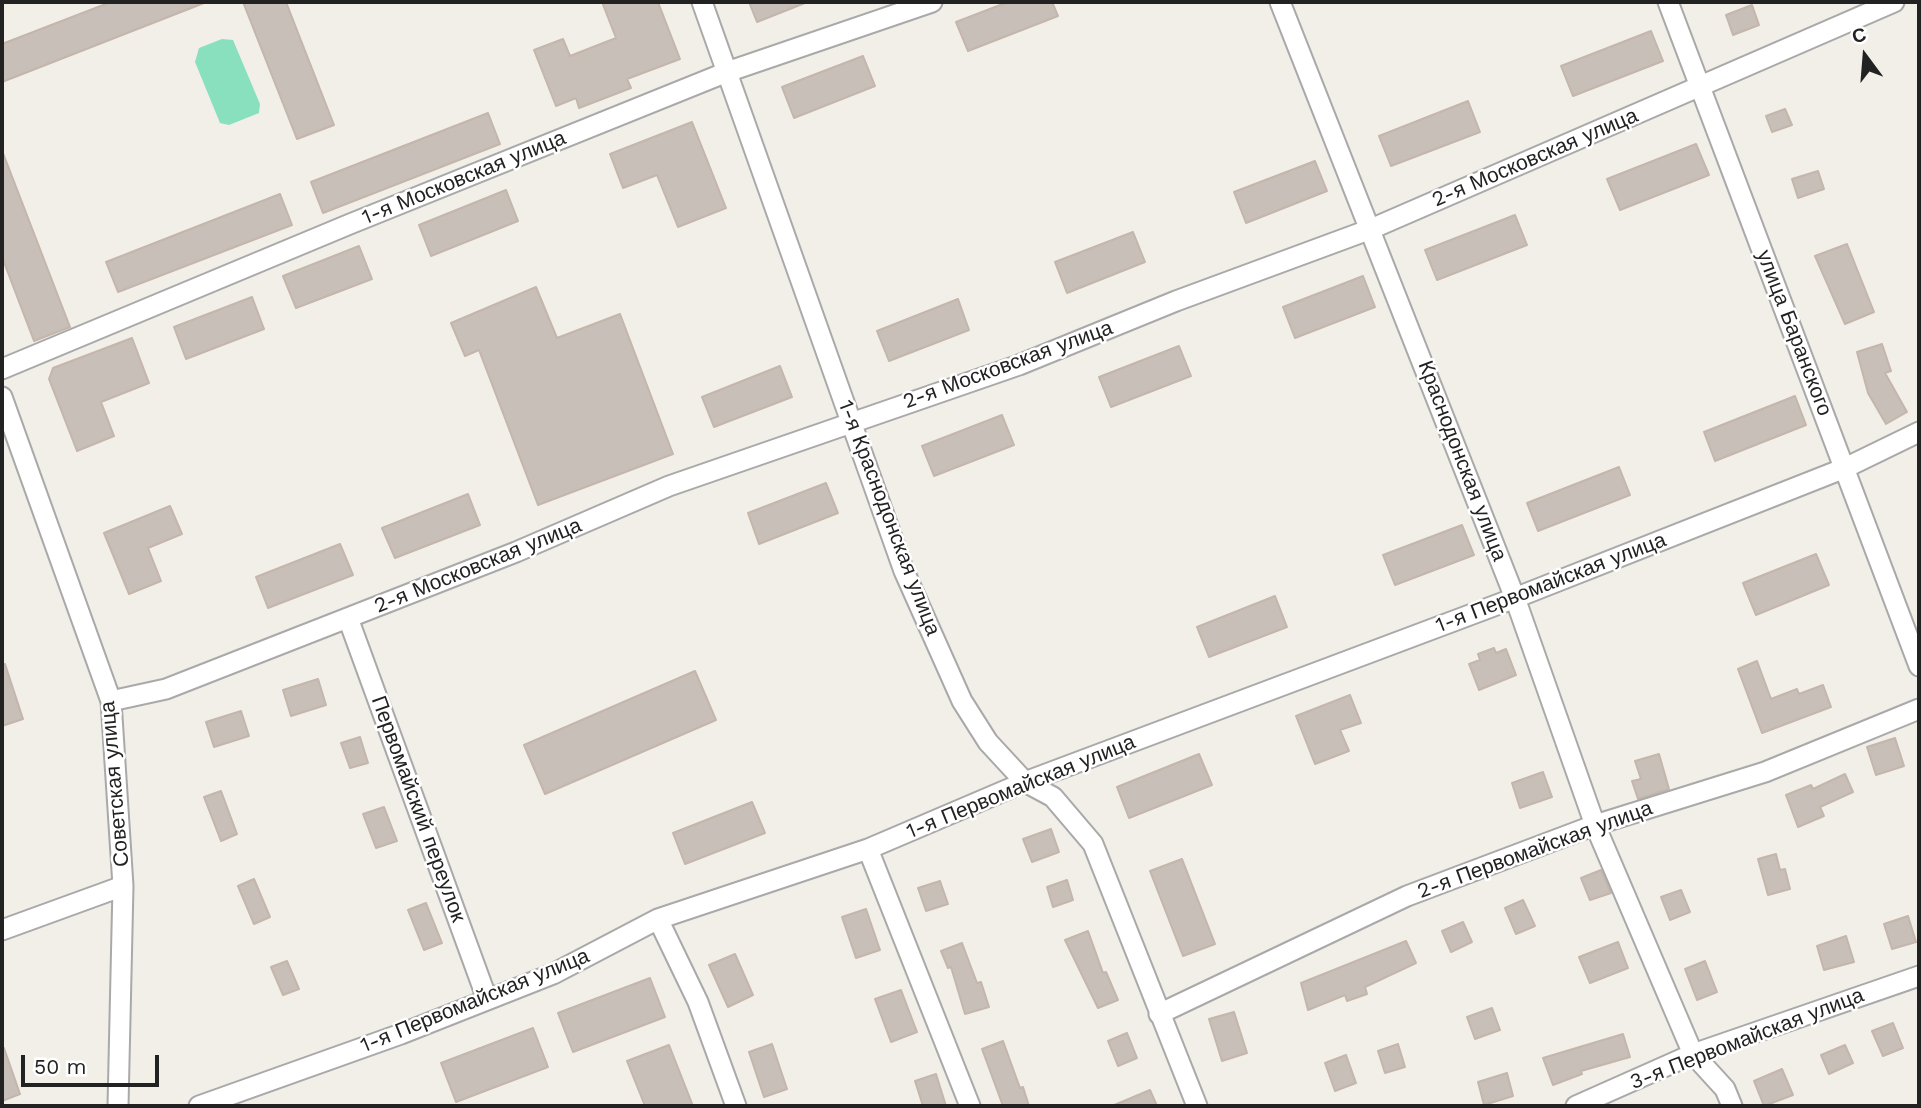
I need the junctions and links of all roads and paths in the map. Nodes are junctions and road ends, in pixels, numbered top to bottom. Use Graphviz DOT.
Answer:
graph roads {
  1 [pos="702,2"];
  2 [pos="932,2"];
  3 [pos="1280,2"];
  4 [pos="1668,2"];
  5 [pos="1894,2"];
  6 [pos="727,72"];
  7 [pos="1702,86"];
  8 [pos="1371,229"];
  9 [pos="2,369"];
  10 [pos="2,397"];
  11 [pos="852,422"];
  12 [pos="1919,432"];
  13 [pos="1845,468"];
  14 [pos="1515,598"];
  15 [pos="348,618"];
  16 [pos="1919,666"];
  17 [pos="111,701"];
  18 [pos="1919,709"];
  19 [pos="1025,782"];
  20 [pos="1595,825"];
  21 [pos="868,849"];
  22 [pos="123,886"];
  23 [pos="658,919"];
  24 [pos="2,930"];
  25 [pos="1919,976"];
  26 [pos="487,999"];
  27 [pos="1159,1014"];
  28 [pos="1693,1054"];
  29 [pos="117,1106"];
  30 [pos="199,1106"];
  31 [pos="736,1106"];
  32 [pos="970,1106"];
  33 [pos="1197,1106"];
  34 [pos="1576,1106"];
  35 [pos="1732,1106"];
  1 -- 6 [label="street, 1-я Краснодонская улица"];
  2 -- 6 [label="street, 1-я Московская улица"];
  3 -- 8 [label="street, Краснодонская улица"];
  4 -- 7 [label="street, улица Баранского"];
  5 -- 7 [label="street, 2-я Московская улица"];
  6 -- 9 [label="street, 1-я Московская улица"];
  6 -- 11 [label="street, 1-я Краснодонская улица"];
  7 -- 8 [label="street, 2-я Московская улица"];
  7 -- 13 [label="street, улица Баранского"];
  8 -- 11 [label="street, 2-я Московская улица"];
  8 -- 14 [label="street, Краснодонская улица"];
  10 -- 17 [label="street, Советская улица"];
  11 -- 15 [label="street, 2-я Московская улица"];
  11 -- 19 [label="street, 1-я Краснодонская улица"];
  12 -- 13 [label="street, 1-я Первомайская улица"];
  13 -- 14 [label="street, 1-я Первомайская улица"];
  13 -- 16 [label="street, улица Баранского"];
  14 -- 19 [label="street, 1-я Первомайская улица"];
  14 -- 20 [label="street, Краснодонская улица"];
  15 -- 17 [label="street, 2-я Московская улица"];
  15 -- 26 [label="street, Первомайский переулок"];
  17 -- 22 [label="street, Советская улица"];
  18 -- 20 [label="street, 2-я Первомайская улица"];
  19 -- 21 [label="street, 1-я Первомайская улица"];
  19 -- 27 [label="street, 1-я Краснодонская улица"];
  20 -- 27 [label="street, 2-я Первомайская улица"];
  20 -- 28 [label="street, Краснодонская улица"];
  21 -- 23 [label="street, 1-я Первомайская улица"];
  21 -- 32 [label="street"];
  22 -- 24 [label="street"];
  22 -- 29 [label="street, Советская улица"];
  23 -- 26 [label="street, 1-я Первомайская улица"];
  23 -- 31 [label="street"];
  25 -- 28 [label="street, 3-я Первомайская улица"];
  26 -- 30 [label="street, 1-я Первомайская улица"];
  27 -- 33 [label="street, 1-я Краснодонская улица"];
  28 -- 34 [label="street, 3-я Первомайская улица"];
  28 -- 35 [label="street, Краснодонская улица"];
}
